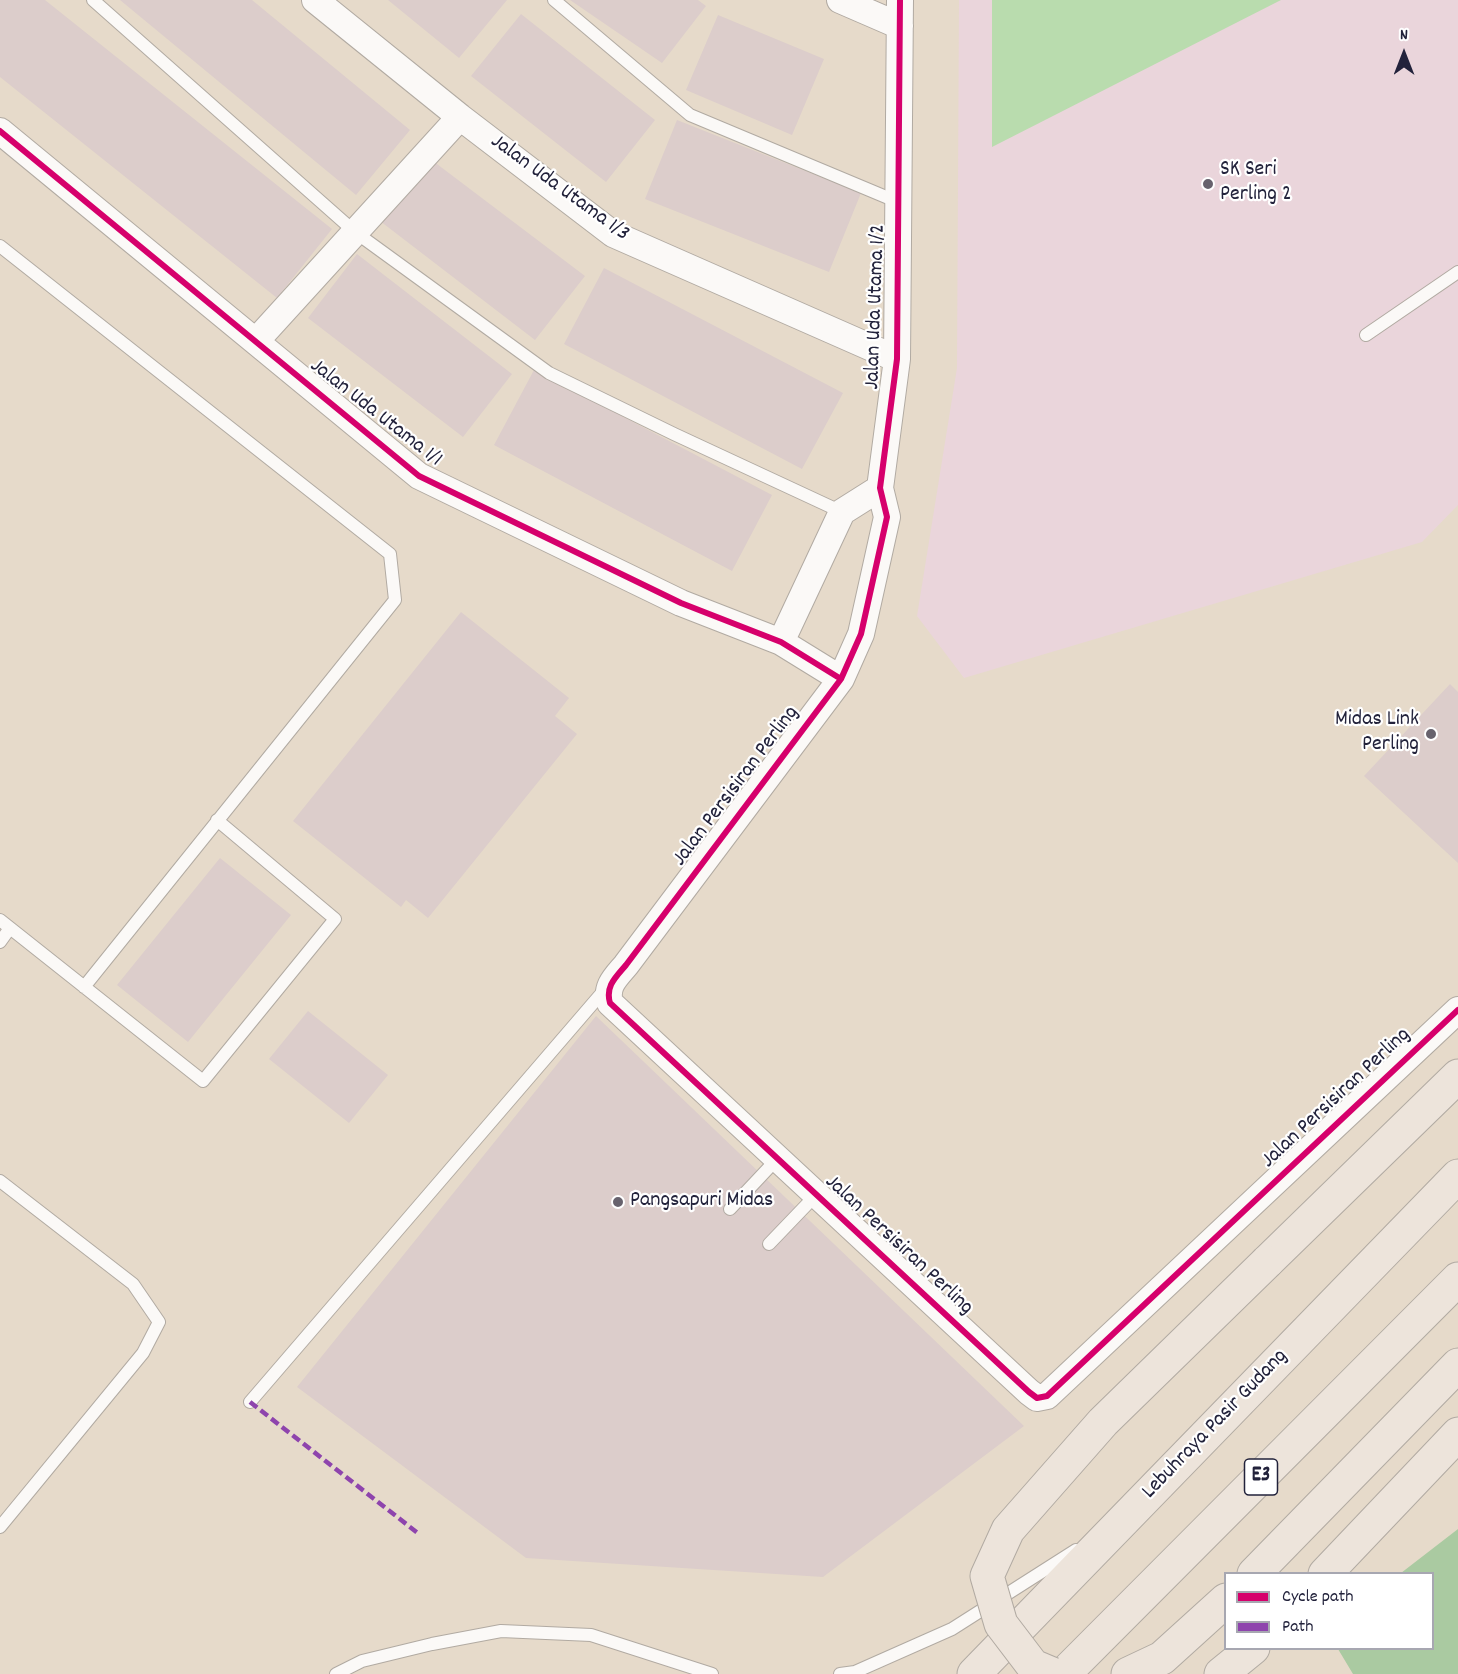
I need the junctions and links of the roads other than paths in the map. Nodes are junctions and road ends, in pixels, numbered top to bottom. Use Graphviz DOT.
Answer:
graph roads {
  1 [pos="93,0"];
  2 [pos="315,0"];
  3 [pos="554,0"];
  4 [pos="840,0"];
  5 [pos="900,0"];
  6 [pos="900,26"];
  7 [pos="460,117"];
  8 [pos="0,131"];
  9 [pos="898,202"];
  10 [pos="355,232"];
  11 [pos="0,246"];
  12 [pos="1458,272"];
  13 [pos="1365,335"];
  14 [pos="256,341"];
  15 [pos="897,359"];
  16 [pos="880,488"];
  17 [pos="842,512"];
  18 [pos="781,642"];
  19 [pos="841,679"];
  20 [pos="217,820"];
  21 [pos="5,924"];
  22 [pos="0,942"];
  23 [pos="610,984"];
  24 [pos="84,987"];
  25 [pos="1458,1010"];
  26 [pos="1458,1076"];
  27 [pos="777,1159"];
  28 [pos="1458,1176"];
  29 [pos="0,1181"];
  30 [pos="816,1196"];
  31 [pos="730,1209"];
  32 [pos="769,1244"];
  33 [pos="1458,1279"];
  34 [pos="1458,1365"];
  35 [pos="250,1402"];
  36 [pos="1458,1434"];
  37 [pos="1124,1520"];
  38 [pos="0,1527"];
  39 [pos="1256,1572"];
  40 [pos="1327,1572"];
  41 [pos="1224,1602"];
  42 [pos="1251,1650"];
  43 [pos="336,1674"];
  44 [pos="712,1674"];
  45 [pos="840,1674"];
  46 [pos="974,1674"];
  47 [pos="1052,1674"];
  48 [pos="1064,1674"];
  49 [pos="1128,1674"];
  50 [pos="1221,1674"];
  1 -- 10 [label="lane"];
  2 -- 7 [label="street, Jalan Uda Utama 1/3"];
  3 -- 9 [label="lane"];
  4 -- 6 [label="street"];
  5 -- 6 [label="street, Jalan Uda Utama 1/2"];
  6 -- 9 [label="street, Jalan Uda Utama 1/2"];
  7 -- 10 [label="street"];
  7 -- 15 [label="street, Jalan Uda Utama 1/3"];
  8 -- 14 [label="street, Jalan Uda Utama 1/1"];
  9 -- 15 [label="street, Jalan Uda Utama 1/2"];
  10 -- 14 [label="street"];
  10 -- 17 [label="lane"];
  11 -- 20 [label="lane"];
  12 -- 13 [label="lane"];
  14 -- 18 [label="street, Jalan Uda Utama 1/1"];
  15 -- 16 [label="street, Jalan Uda Utama 1/2"];
  16 -- 17 [label="street"];
  16 -- 19 [label="street, Jalan Uda Utama 1/2"];
  17 -- 18 [label="street"];
  18 -- 19 [label="street, Jalan Uda Utama 1/1"];
  19 -- 23 [label="street, Jalan Persisiran Perling"];
  20 -- 24 [label="lane"];
  20 -- 24 [label="lane"];
  21 -- 22 [label="lane"];
  21 -- 24 [label="lane"];
  23 -- 27 [label="street, Jalan Persisiran Perling"];
  23 -- 35 [label="lane"];
  25 -- 30 [label="street, Jalan Persisiran Perling"];
  26 -- 47 [label="highway, bridge"];
  27 -- 30 [label="street, Jalan Persisiran Perling"];
  27 -- 31 [label="lane"];
  28 -- 37 [label="highway, Lebuhraya Pasir Gudang"];
  29 -- 38 [label="lane"];
  30 -- 32 [label="lane"];
  33 -- 48 [label="highway, E3"];
  34 -- 39 [label="highway"];
  36 -- 40 [label="highway"];
  37 -- 45 [label="lane"];
  37 -- 46 [label="highway, Lebuhraya Pasir Gudang"];
  41 -- 49 [label="highway"];
  42 -- 50 [label="highway"];
  43 -- 44 [label="lane"];
}
